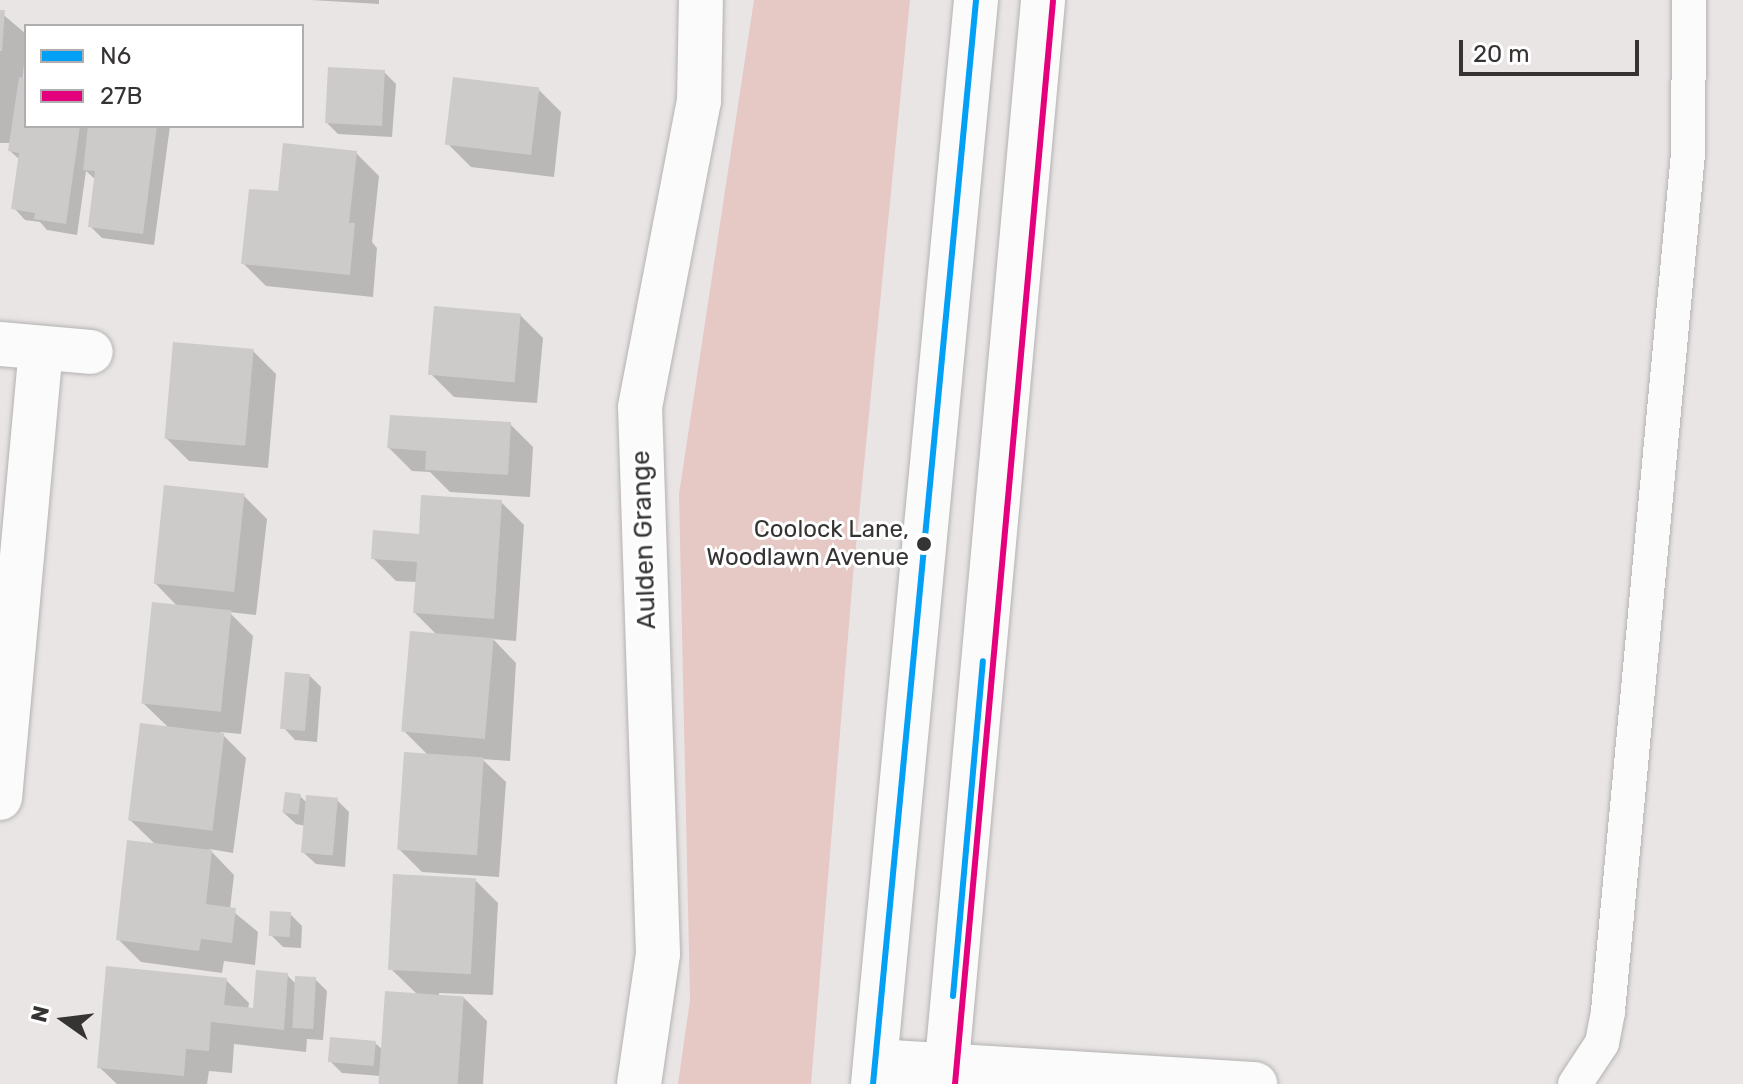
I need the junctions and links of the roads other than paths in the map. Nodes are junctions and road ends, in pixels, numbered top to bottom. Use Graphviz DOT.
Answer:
graph roads {
  1 [pos="701,0"];
  2 [pos="976,0"];
  3 [pos="1043,0"];
  4 [pos="1689,0"];
  5 [pos="20,346"];
  6 [pos="91,352"];
  7 [pos="0,798"];
  8 [pos="874,1073"];
  9 [pos="946,1074"];
  10 [pos="639,1084"];
  11 [pos="1255,1084"];
  12 [pos="1575,1084"];
  1 -- 10 [label="main road, Aulden Grange"];
  2 -- 8 [label="main road"];
  3 -- 9 [label="main road"];
  4 -- 12 [label="lane"];
  5 -- 6 [label="main road"];
  5 -- 7 [label="main road"];
  8 -- 9 [label="main road"];
  9 -- 11 [label="main road"];
}
